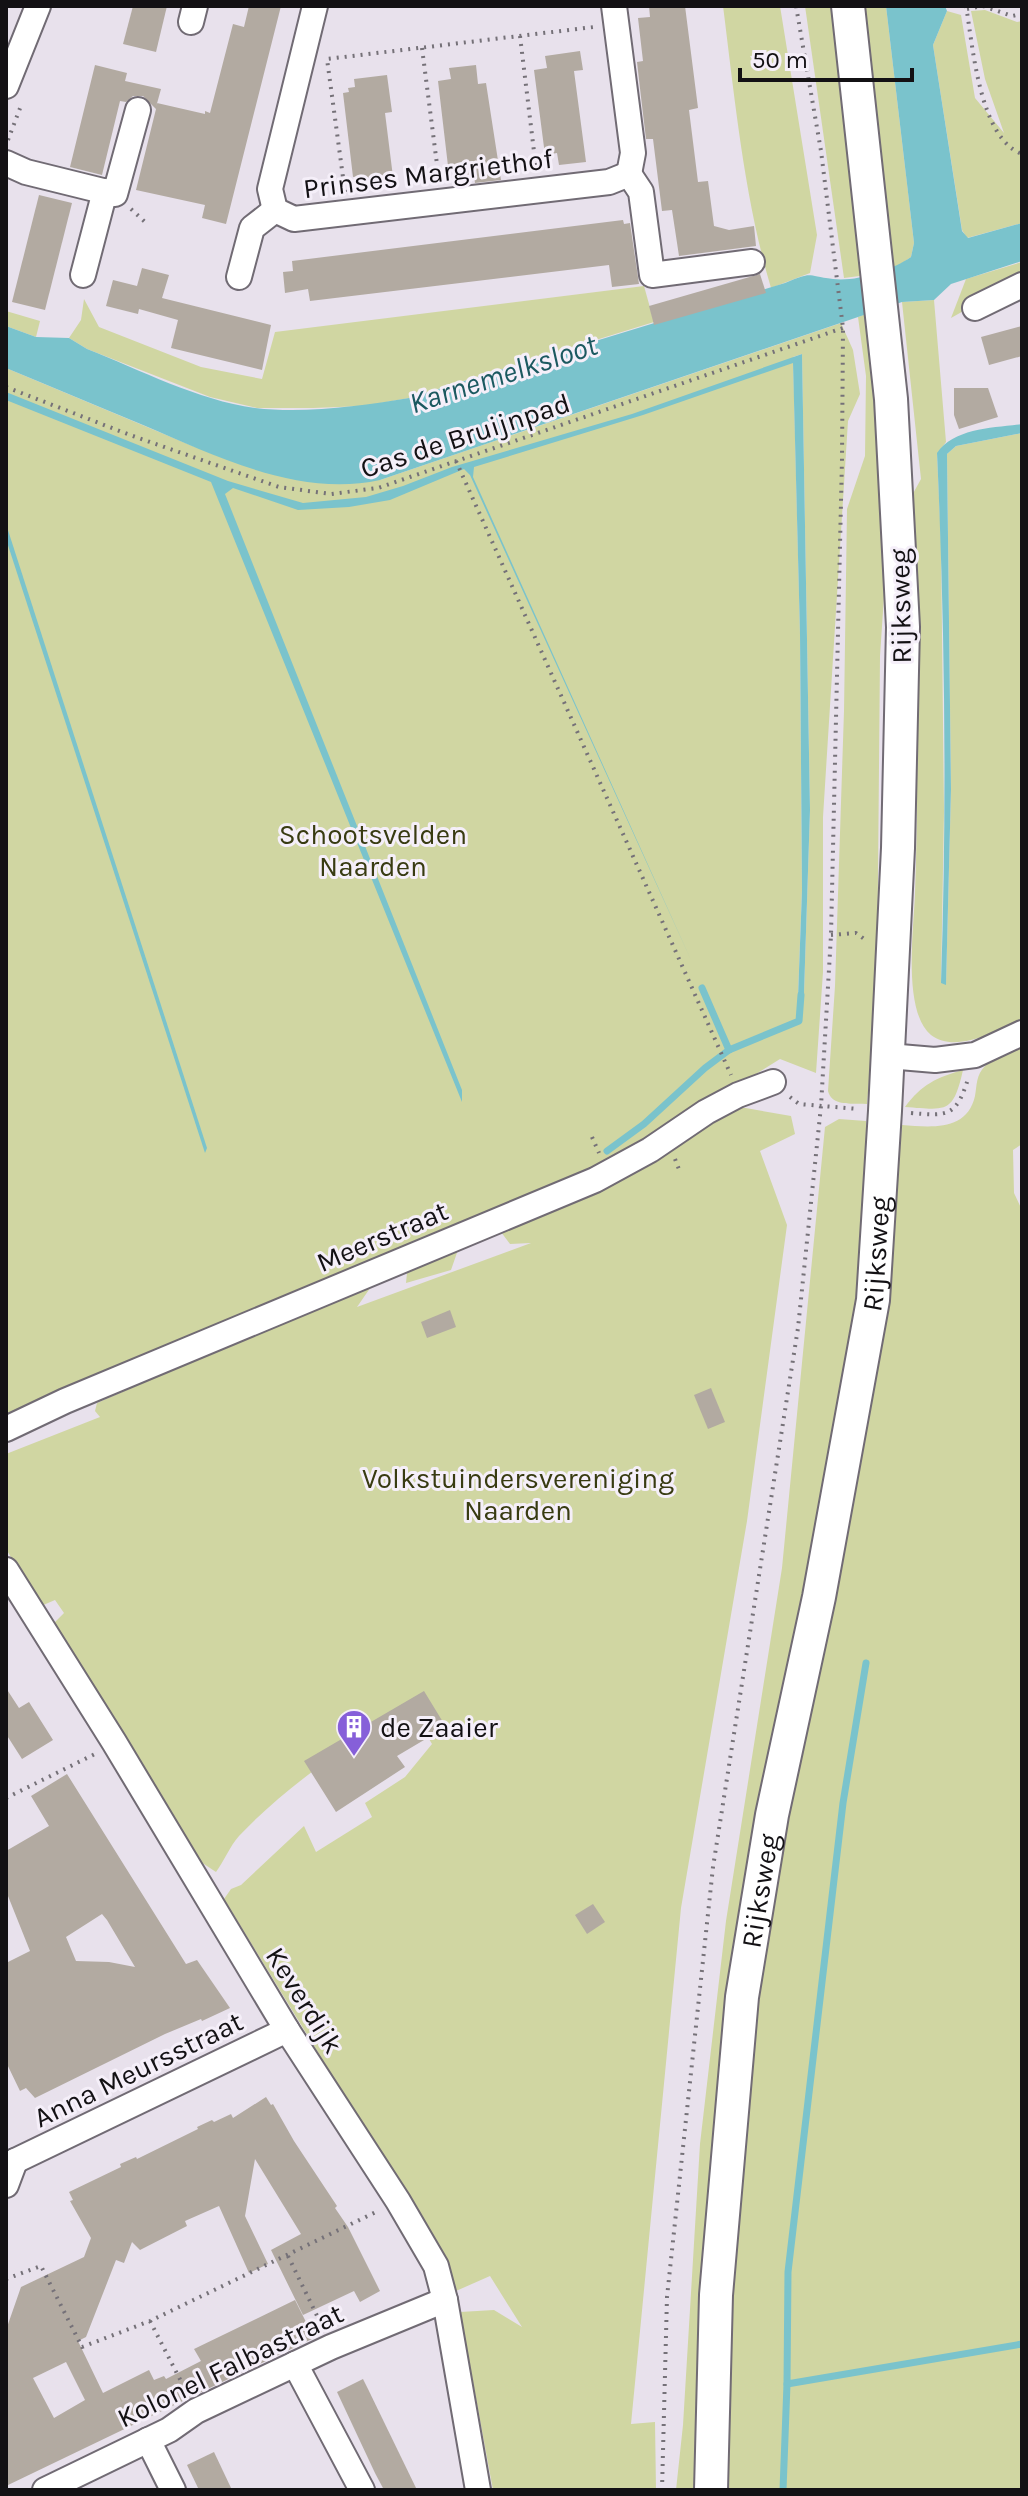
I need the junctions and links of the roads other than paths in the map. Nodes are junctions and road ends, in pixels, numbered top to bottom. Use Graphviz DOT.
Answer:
graph roads {
  1 [pos="38,6"];
  2 [pos="315,6"];
  3 [pos="848,6"];
  4 [pos="616,15"];
  5 [pos="6,86"];
  6 [pos="138,110"];
  7 [pos="6,163"];
  8 [pos="629,174"];
  9 [pos="105,191"];
  10 [pos="275,210"];
  11 [pos="752,262"];
  12 [pos="83,275"];
  13 [pos="239,277"];
  14 [pos="1022,285"];
  15 [pos="975,308"];
  16 [pos="1022,1033"];
  17 [pos="888,1056"];
  18 [pos="773,1082"];
  19 [pos="6,1429"];
  20 [pos="6,1570"];
  21 [pos="287,2030"];
  22 [pos="10,2154"];
  23 [pos="6,2185"];
  24 [pos="445,2300"];
  25 [pos="295,2364"];
  26 [pos="148,2440"];
  27 [pos="45,2490"];
  28 [pos="173,2490"];
  29 [pos="362,2490"];
  30 [pos="478,2490"];
  31 [pos="711,2490"];
  1 -- 5 [label="street"];
  2 -- 10 [label="street, Prinses Margriethof"];
  3 -- 17 [label="main road, Rijksweg"];
  4 -- 8 [label="street"];
  6 -- 9 [label="street"];
  7 -- 9 [label="street"];
  8 -- 10 [label="street, Prinses Margriethof"];
  8 -- 11 [label="street"];
  9 -- 12 [label="street"];
  10 -- 13 [label="street"];
  14 -- 15 [label="street"];
  16 -- 17 [label="street"];
  17 -- 31 [label="main road, Rijksweg"];
  18 -- 19 [label="street, Meerstraat"];
  20 -- 21 [label="street, Keverdijk"];
  21 -- 22 [label="street, Anna Meursstraat"];
  21 -- 24 [label="street, Keverdijk"];
  22 -- 23 [label="street"];
  24 -- 25 [label="street, Kolonel Falbastraat"];
  24 -- 30 [label="street, Keverdijk"];
  25 -- 26 [label="street, Kolonel Falbastraat"];
  25 -- 29 [label="street"];
  26 -- 27 [label="street, Kolonel Falbastraat"];
  26 -- 28 [label="street"];
}
